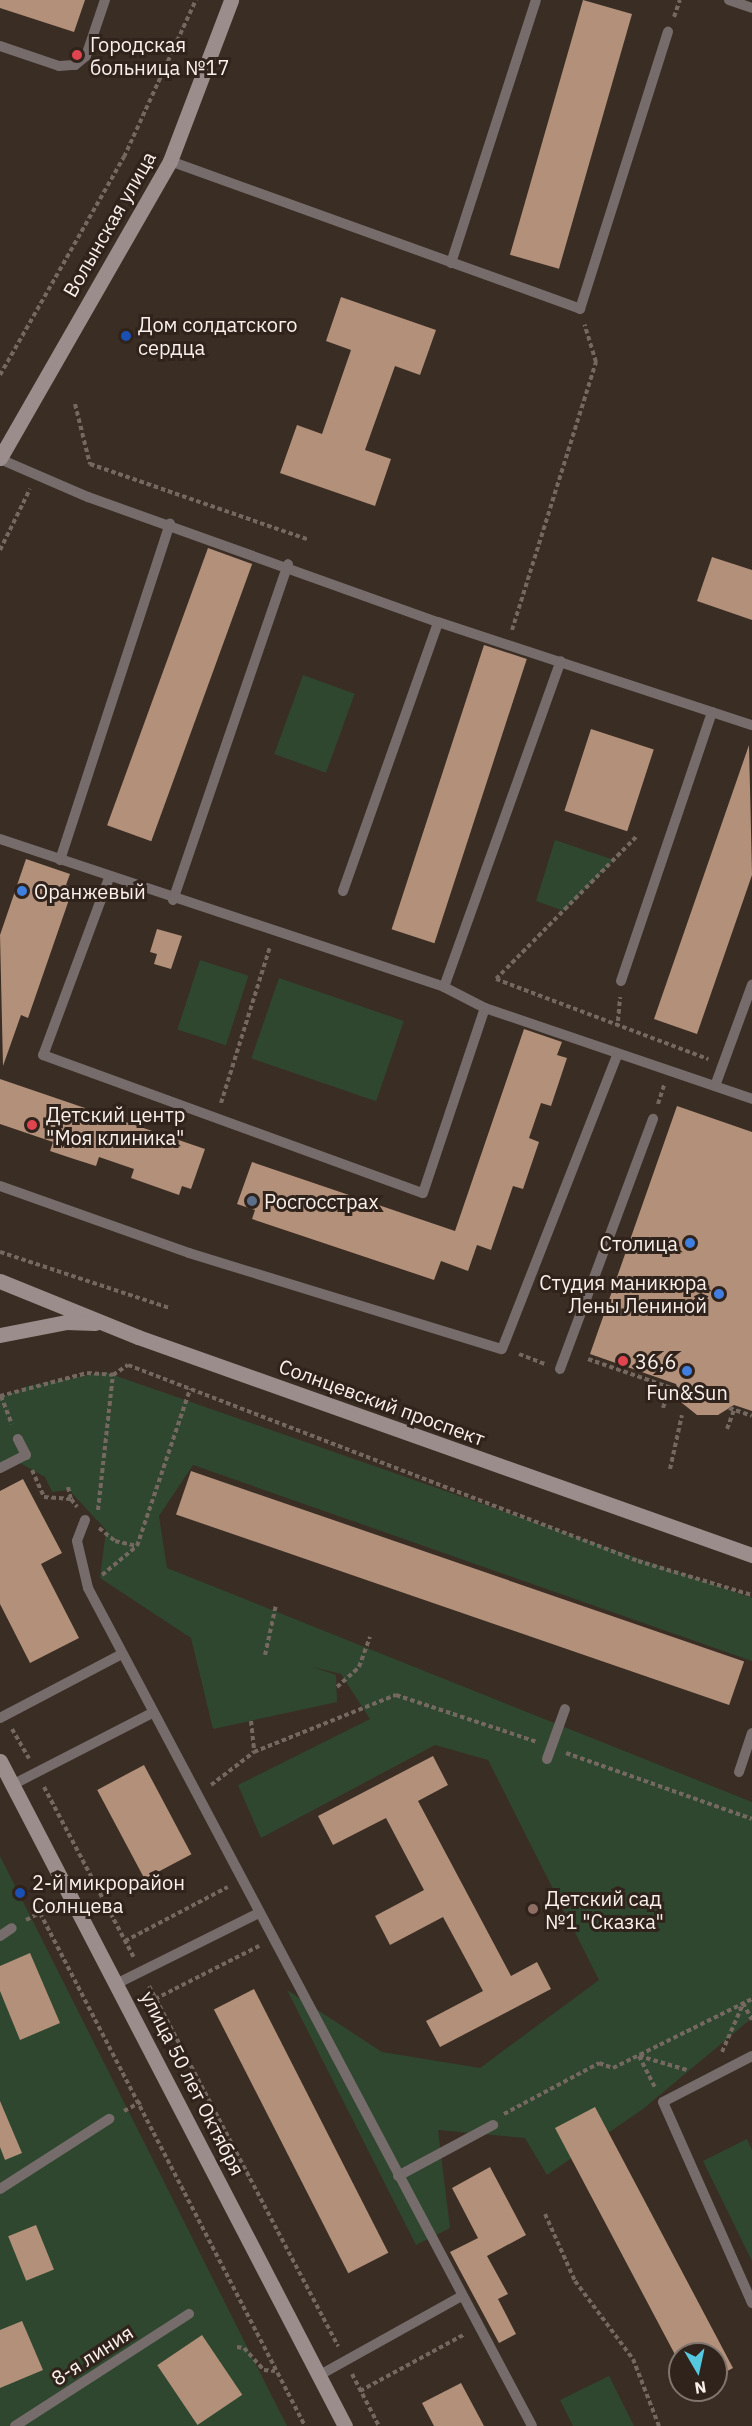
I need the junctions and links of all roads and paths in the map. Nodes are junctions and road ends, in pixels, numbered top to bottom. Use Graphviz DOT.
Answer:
graph roads {
  1 [pos="105,0"];
  2 [pos="195,0"];
  3 [pos="231,0"];
  4 [pos="536,0"];
  5 [pos="729,0"];
  6 [pos="752,8"];
  7 [pos="668,32"];
  8 [pos="0,46"];
  9 [pos="170,161"];
  10 [pos="451,263"];
  11 [pos="580,309"];
  12 [pos="0,375"];
  13 [pos="75,404"];
  14 [pos="0,459"];
  15 [pos="33,477"];
  16 [pos="170,523"];
  17 [pos="309,540"];
  18 [pos="0,550"];
  19 [pos="288,564"];
  20 [pos="438,622"];
  21 [pos="508,642"];
  22 [pos="561,661"];
  23 [pos="712,711"];
  24 [pos="752,725"];
  25 [pos="636,837"];
  26 [pos="0,839"];
  27 [pos="60,860"];
  28 [pos="109,878"];
  29 [pos="343,891"];
  30 [pos="173,900"];
  31 [pos="274,933"];
  32 [pos="621,981"];
  33 [pos="752,985"];
  34 [pos="444,987"];
  35 [pos="485,1008"];
  36 [pos="618,1021"];
  37 [pos="617,1055"];
  38 [pos="722,1065"];
  39 [pos="669,1073"];
  40 [pos="715,1086"];
  41 [pos="752,1099"];
  42 [pos="216,1118"];
  43 [pos="653,1119"];
  44 [pos="0,1186"];
  45 [pos="0,1252"];
  46 [pos="0,1281"];
  47 [pos="169,1308"];
  48 [pos="121,1331"];
  49 [pos="0,1335"];
  50 [pos="502,1349"];
  51 [pos="588,1359"];
  52 [pos="560,1369"];
  53 [pos="113,1375"];
  54 [pos="670,1387"];
  55 [pos="190,1389"];
  56 [pos="677,1390"];
  57 [pos="1,1396"];
  58 [pos="663,1408"];
  59 [pos="682,1415"];
  60 [pos="752,1416"];
  61 [pos="727,1429"];
  62 [pos="18,1439"];
  63 [pos="26,1455"];
  64 [pos="0,1468"];
  65 [pos="670,1469"];
  66 [pos="68,1487"];
  67 [pos="71,1499"];
  68 [pos="85,1521"];
  69 [pos="96,1526"];
  70 [pos="95,1536"];
  71 [pos="137,1546"];
  72 [pos="752,1555"];
  73 [pos="88,1588"];
  74 [pos="752,1595"];
  75 [pos="276,1605"];
  76 [pos="370,1637"];
  77 [pos="122,1654"];
  78 [pos="265,1655"];
  79 [pos="337,1688"];
  80 [pos="566,1709"];
  81 [pos="152,1713"];
  82 [pos="3,1717"];
  83 [pos="251,1721"];
  84 [pos="752,1734"];
  85 [pos="551,1747"];
  86 [pos="254,1752"];
  87 [pos="547,1759"];
  88 [pos="0,1761"];
  89 [pos="36,1772"];
  90 [pos="739,1772"];
  91 [pos="12,1785"];
  92 [pos="196,1797"];
  93 [pos="752,1819"];
  94 [pos="239,1882"];
  95 [pos="40,1913"];
  96 [pos="257,1914"];
  97 [pos="12,1928"];
  98 [pos="0,1936"];
  99 [pos="271,1940"];
  100 [pos="125,1941"];
  101 [pos="141,1971"];
  102 [pos="118,1983"];
  103 [pos="155,1999"];
  104 [pos="752,1999"];
  105 [pos="743,2003"];
  106 [pos="752,2020"];
  107 [pos="639,2056"];
  108 [pos="752,2056"];
  109 [pos="711,2077"];
  110 [pos="663,2102"];
  111 [pos="109,2119"];
  112 [pos="496,2121"];
  113 [pos="398,2176"];
  114 [pos="0,2189"];
  115 [pos="545,2214"];
  116 [pos="462,2296"];
  117 [pos="752,2303"];
  118 [pos="189,2314"];
  119 [pos="480,2326"];
  120 [pos="237,2347"];
  121 [pos="346,2361"];
  122 [pos="276,2371"];
  123 [pos="318,2376"];
  124 [pos="360,2391"];
  125 [pos="15,2426"];
  126 [pos="306,2426"];
  127 [pos="345,2426"];
  128 [pos="379,2426"];
  129 [pos="532,2426"];
  130 [pos="659,2426"];
  1 -- 8 [label="lane"];
  2 -- 12 [label="path"];
  3 -- 9 [label="street, Волынская улица"];
  4 -- 10 [label="lane"];
  5 -- 6 [label="lane"];
  7 -- 11 [label="lane"];
  9 -- 10 [label="lane"];
  9 -- 14 [label="street, Волынская улица"];
  10 -- 11 [label="lane"];
  11 -- 21 [label="path"];
  13 -- 17 [label="path"];
  14 -- 15 [label="lane"];
  15 -- 16 [label="lane"];
  15 -- 18 [label="path"];
  16 -- 19 [label="lane"];
  16 -- 27 [label="lane"];
  19 -- 20 [label="lane"];
  19 -- 30 [label="lane"];
  20 -- 21 [label="lane"];
  20 -- 29 [label="lane"];
  21 -- 22 [label="lane"];
  22 -- 23 [label="lane"];
  22 -- 34 [label="lane"];
  23 -- 24 [label="lane"];
  23 -- 32 [label="lane"];
  25 -- 36 [label="path"];
  26 -- 27 [label="lane"];
  27 -- 28 [label="lane"];
  28 -- 30 [label="lane"];
  28 -- 42 [label="lane"];
  30 -- 31 [label="lane"];
  31 -- 34 [label="lane"];
  31 -- 42 [label="path"];
  32 -- 36 [label="path"];
  33 -- 38 [label="lane"];
  34 -- 35 [label="lane"];
  35 -- 37 [label="lane"];
  35 -- 42 [label="lane"];
  36 -- 38 [label="path"];
  37 -- 39 [label="lane"];
  37 -- 50 [label="lane"];
  38 -- 40 [label="lane"];
  39 -- 40 [label="lane"];
  39 -- 43 [label="path"];
  40 -- 41 [label="lane"];
  43 -- 52 [label="lane"];
  44 -- 50 [label="lane"];
  45 -- 47 [label="path"];
  46 -- 48 [label="street, Солнцевский проспект"];
  48 -- 49 [label="street"];
  48 -- 72 [label="street, Солнцевский проспект"];
  50 -- 52 [label="path"];
  51 -- 54 [label="path"];
  53 -- 55 [label="path"];
  53 -- 57 [label="path"];
  53 -- 69 [label="path"];
  54 -- 56 [label="path"];
  54 -- 58 [label="path"];
  55 -- 71 [label="path"];
  55 -- 74 [label="path"];
  57 -- 62 [label="path"];
  59 -- 65 [label="path"];
  60 -- 61 [label="path"];
  62 -- 63 [label="lane"];
  63 -- 64 [label="lane"];
  63 -- 67 [label="path"];
  66 -- 67 [label="path"];
  67 -- 68 [label="path"];
  68 -- 69 [label="path"];
  68 -- 73 [label="lane"];
  69 -- 70 [label="path"];
  69 -- 71 [label="path"];
  71 -- 73 [label="path"];
  73 -- 77 [label="lane"];
  75 -- 78 [label="path"];
  76 -- 79 [label="path"];
  77 -- 81 [label="lane"];
  77 -- 82 [label="lane"];
  80 -- 85 [label="lane"];
  81 -- 89 [label="lane"];
  81 -- 92 [label="lane"];
  82 -- 89 [label="path"];
  83 -- 86 [label="path"];
  84 -- 90 [label="lane"];
  85 -- 86 [label="path"];
  85 -- 87 [label="lane"];
  85 -- 93 [label="path"];
  86 -- 92 [label="path"];
  88 -- 91 [label="street, улица 50 лет Октября"];
  89 -- 91 [label="lane"];
  89 -- 100 [label="path"];
  91 -- 102 [label="street, улица 50 лет Октября"];
  92 -- 94 [label="lane"];
  94 -- 96 [label="lane"];
  94 -- 100 [label="path"];
  95 -- 122 [label="path"];
  96 -- 99 [label="lane"];
  96 -- 101 [label="lane"];
  97 -- 98 [label="lane"];
  99 -- 103 [label="path"];
  99 -- 113 [label="lane"];
  100 -- 101 [label="path"];
  101 -- 102 [label="lane"];
  101 -- 103 [label="path"];
  102 -- 123 [label="street, улица 50 лет Октября"];
  103 -- 121 [label="path"];
  104 -- 105 [label="path"];
  105 -- 106 [label="path"];
  105 -- 107 [label="path"];
  105 -- 109 [label="path"];
  107 -- 109 [label="path"];
  107 -- 110 [label="path"];
  107 -- 112 [label="path"];
  108 -- 109 [label="lane"];
  109 -- 110 [label="lane"];
  110 -- 117 [label="lane"];
  111 -- 114 [label="lane"];
  112 -- 113 [label="lane"];
  113 -- 116 [label="lane"];
  115 -- 130 [label="path"];
  116 -- 119 [label="lane"];
  116 -- 121 [label="lane"];
  118 -- 125 [label="lane, 8-я линия"];
  119 -- 124 [label="path"];
  119 -- 129 [label="lane"];
  120 -- 122 [label="path"];
  121 -- 123 [label="lane"];
  121 -- 124 [label="path"];
  122 -- 126 [label="path"];
  123 -- 127 [label="street, улица 50 лет Октября"];
  124 -- 128 [label="path"];
}
